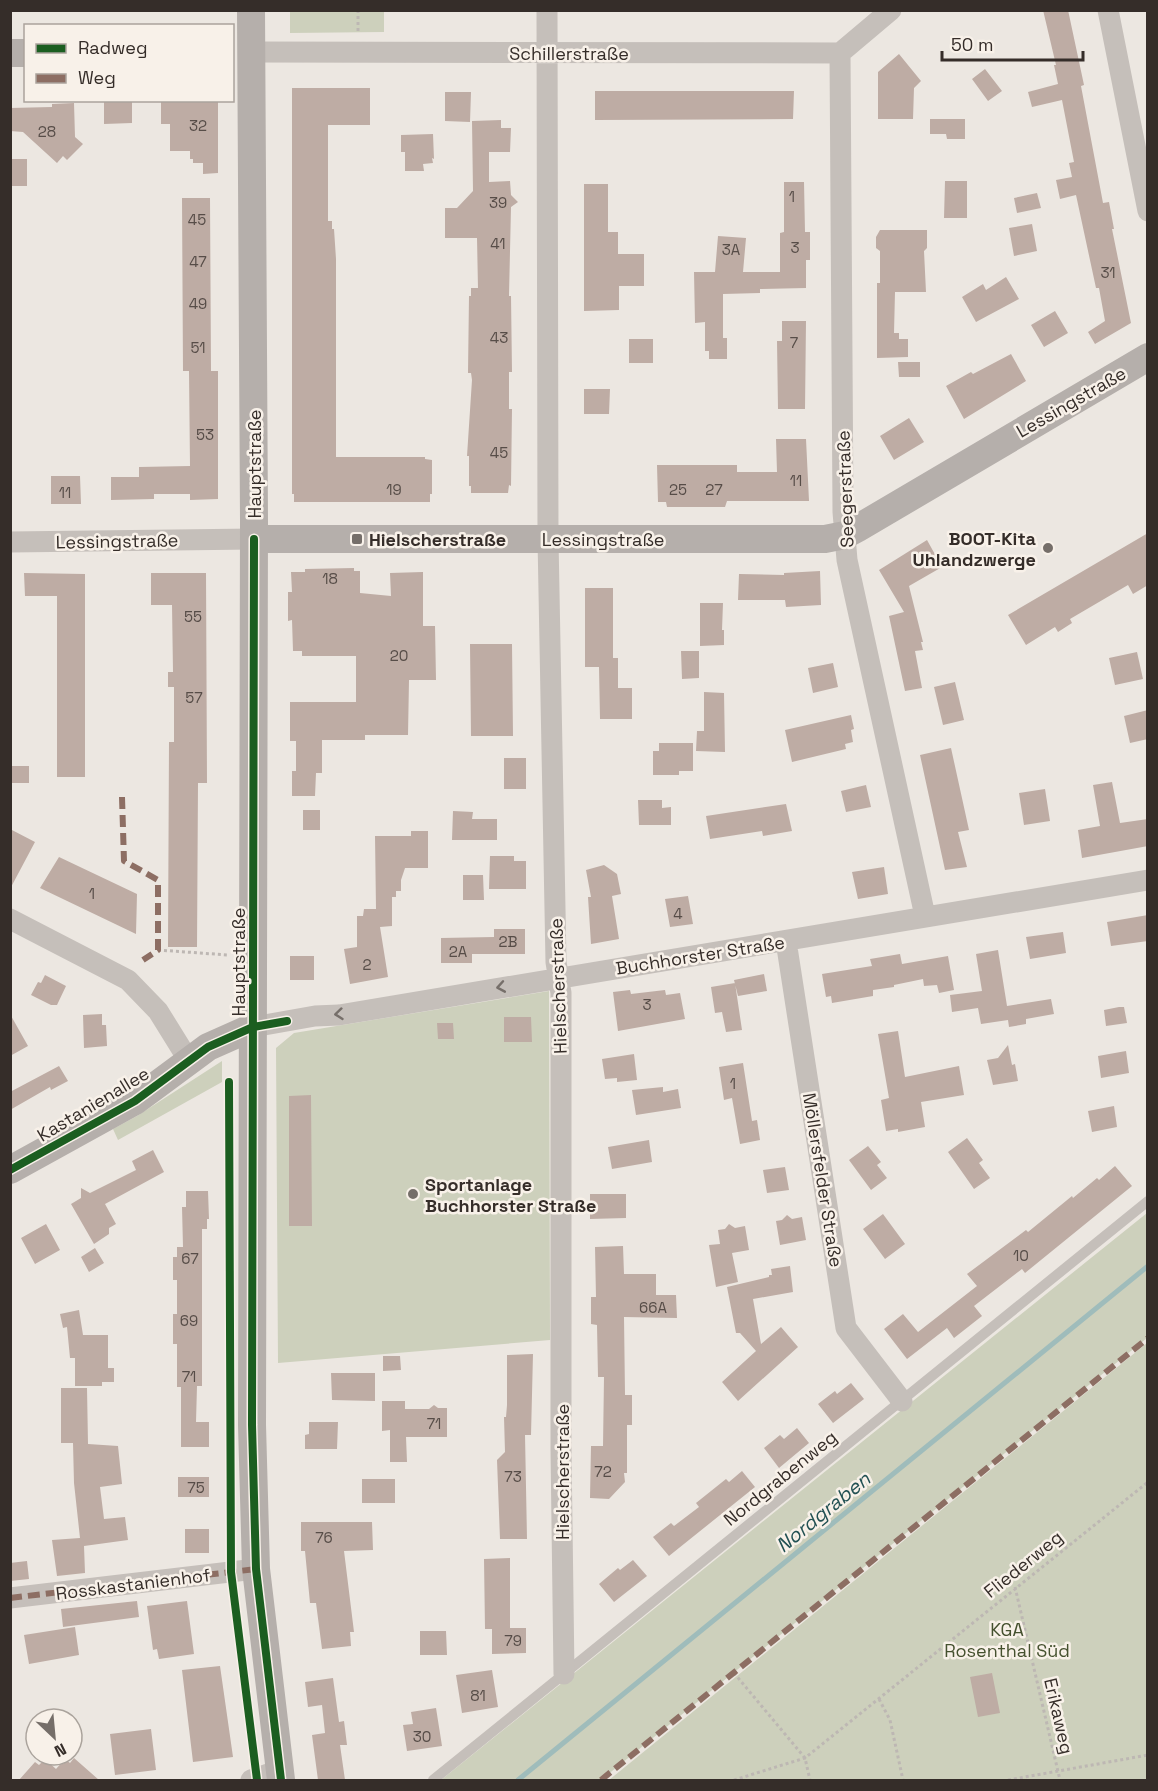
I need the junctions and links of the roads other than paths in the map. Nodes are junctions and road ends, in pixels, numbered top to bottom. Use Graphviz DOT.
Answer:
graph roads {
  1 [pos="251,10"];
  2 [pos="547,10"];
  3 [pos="891,10"];
  4 [pos="1108,10"];
  5 [pos="242,53"];
  6 [pos="840,53"];
  7 [pos="547,54"];
  8 [pos="1148,211"];
  9 [pos="1148,357"];
  10 [pos="845,535"];
  11 [pos="254,539"];
  12 [pos="548,539"];
  13 [pos="10,542"];
  14 [pos="1148,880"];
  15 [pos="926,916"];
  16 [pos="10,919"];
  17 [pos="786,941"];
  18 [pos="559,977"];
  19 [pos="253,1027"];
  20 [pos="189,1061"];
  21 [pos="10,1170"];
  22 [pos="1148,1201"];
  23 [pos="902,1401"];
  24 [pos="256,1569"];
  25 [pos="10,1598"];
  26 [pos="564,1674"];
  27 [pos="281,1775"];
  28 [pos="251,1780"];
  29 [pos="433,1780"];
  1 -- 5 [label="main road, Hauptstraße"];
  2 -- 7 [label="street, Hielscherstraße"];
  3 -- 6 [label="street"];
  4 -- 8 [label="street"];
  5 -- 7 [label="street, Schillerstraße"];
  5 -- 11 [label="main road, Hauptstraße"];
  6 -- 7 [label="street, Schillerstraße"];
  6 -- 10 [label="street, Seegerstraße"];
  7 -- 12 [label="street, Hielscherstraße"];
  9 -- 10 [label="main road, Lessingstraße"];
  10 -- 12 [label="main road, Lessingstraße"];
  10 -- 15 [label="street, Seegerstraße"];
  11 -- 12 [label="main road, Lessingstraße"];
  11 -- 13 [label="street, Lessingstraße"];
  11 -- 19 [label="main road, Hauptstraße"];
  12 -- 18 [label="street, Hielscherstraße"];
  14 -- 15 [label="street, Buchhorster Straße"];
  15 -- 17 [label="street, Buchhorster Straße"];
  16 -- 20 [label="street"];
  17 -- 18 [label="street, Buchhorster Straße"];
  17 -- 23 [label="street, Möllersfelder Straße"];
  18 -- 19 [label="street, Buchhorster Straße, one-way"];
  18 -- 26 [label="street, Hielscherstraße"];
  19 -- 20 [label="main road, Kastanienallee"];
  19 -- 24 [label="main road, Hauptstraße"];
  20 -- 21 [label="main road, Kastanienallee"];
  22 -- 23 [label="lane, Nordgrabenweg"];
  23 -- 26 [label="lane, Nordgrabenweg"];
  24 -- 25 [label="street, Rosskastanienhof"];
  24 -- 27 [label="main road, Hauptstraße"];
  26 -- 29 [label="lane, Nordgrabenweg"];
  27 -- 28 [label="street"];
}
